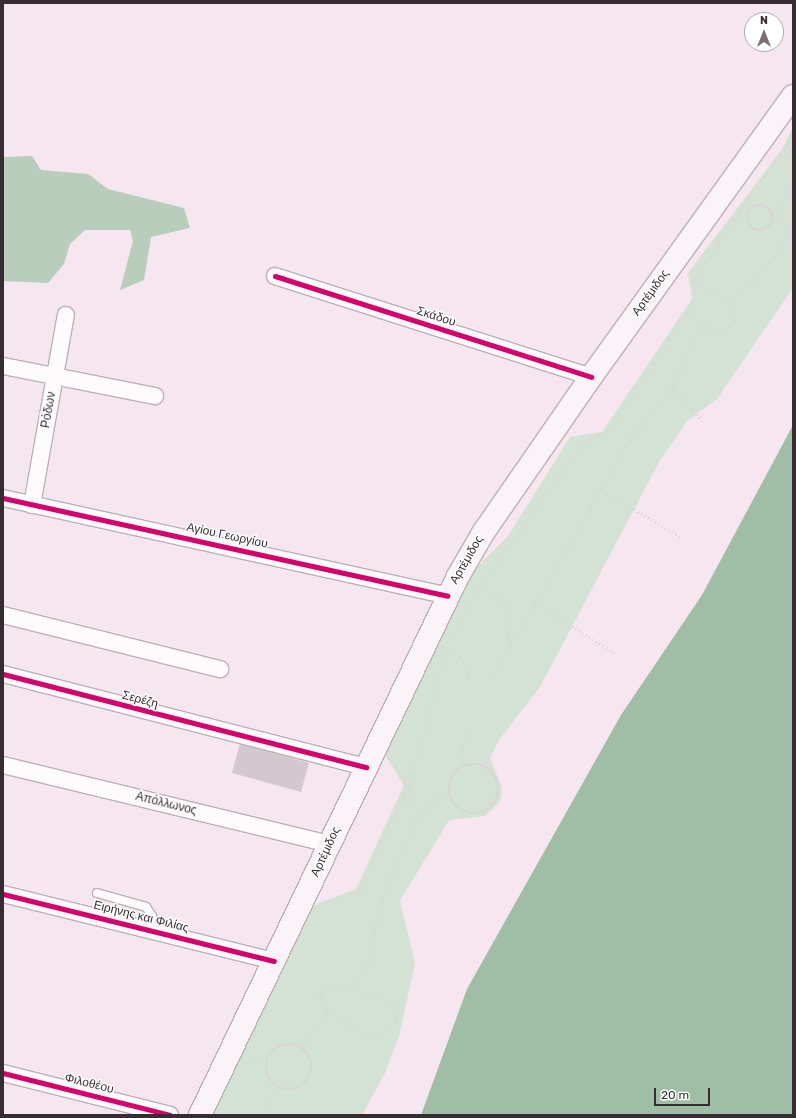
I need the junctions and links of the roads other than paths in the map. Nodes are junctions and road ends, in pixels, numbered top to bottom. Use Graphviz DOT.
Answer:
graph roads {
  1 [pos="793,96"];
  2 [pos="275,276"];
  3 [pos="66,315"];
  4 [pos="3,366"];
  5 [pos="55,377"];
  6 [pos="591,377"];
  7 [pos="155,396"];
  8 [pos="3,498"];
  9 [pos="32,505"];
  10 [pos="452,587"];
  11 [pos="3,615"];
  12 [pos="220,669"];
  13 [pos="3,674"];
  14 [pos="3,765"];
  15 [pos="366,767"];
  16 [pos="330,844"];
  17 [pos="97,893"];
  18 [pos="3,894"];
  19 [pos="149,929"];
  20 [pos="274,961"];
  21 [pos="3,1073"];
  22 [pos="170,1115"];
  23 [pos="200,1115"];
  1 -- 6 [label="main road, Αρτέμιδος"];
  2 -- 6 [label="street, Σκάδου"];
  3 -- 5 [label="street, Ρόδων"];
  4 -- 5 [label="street"];
  5 -- 7 [label="street"];
  5 -- 9 [label="street, Ρόδων"];
  6 -- 10 [label="main road, Αρτέμιδος"];
  8 -- 9 [label="street, Αγίου Γεωργίου"];
  9 -- 10 [label="street, Αγίου Γεωργίου"];
  10 -- 15 [label="main road, Αρτέμιδος"];
  11 -- 12 [label="street"];
  13 -- 15 [label="street, Σερέζη"];
  14 -- 16 [label="street, Απόλλωνος"];
  15 -- 16 [label="main road, Αρτέμιδος"];
  16 -- 20 [label="main road, Αρτέμιδος"];
  17 -- 19 [label="lane"];
  18 -- 19 [label="street, Ειρήνης και Φιλίας"];
  19 -- 20 [label="street, Ειρήνης και Φιλίας"];
  20 -- 23 [label="main road, Αρτέμιδος"];
  21 -- 22 [label="street, Φιλοθέου"];
}
